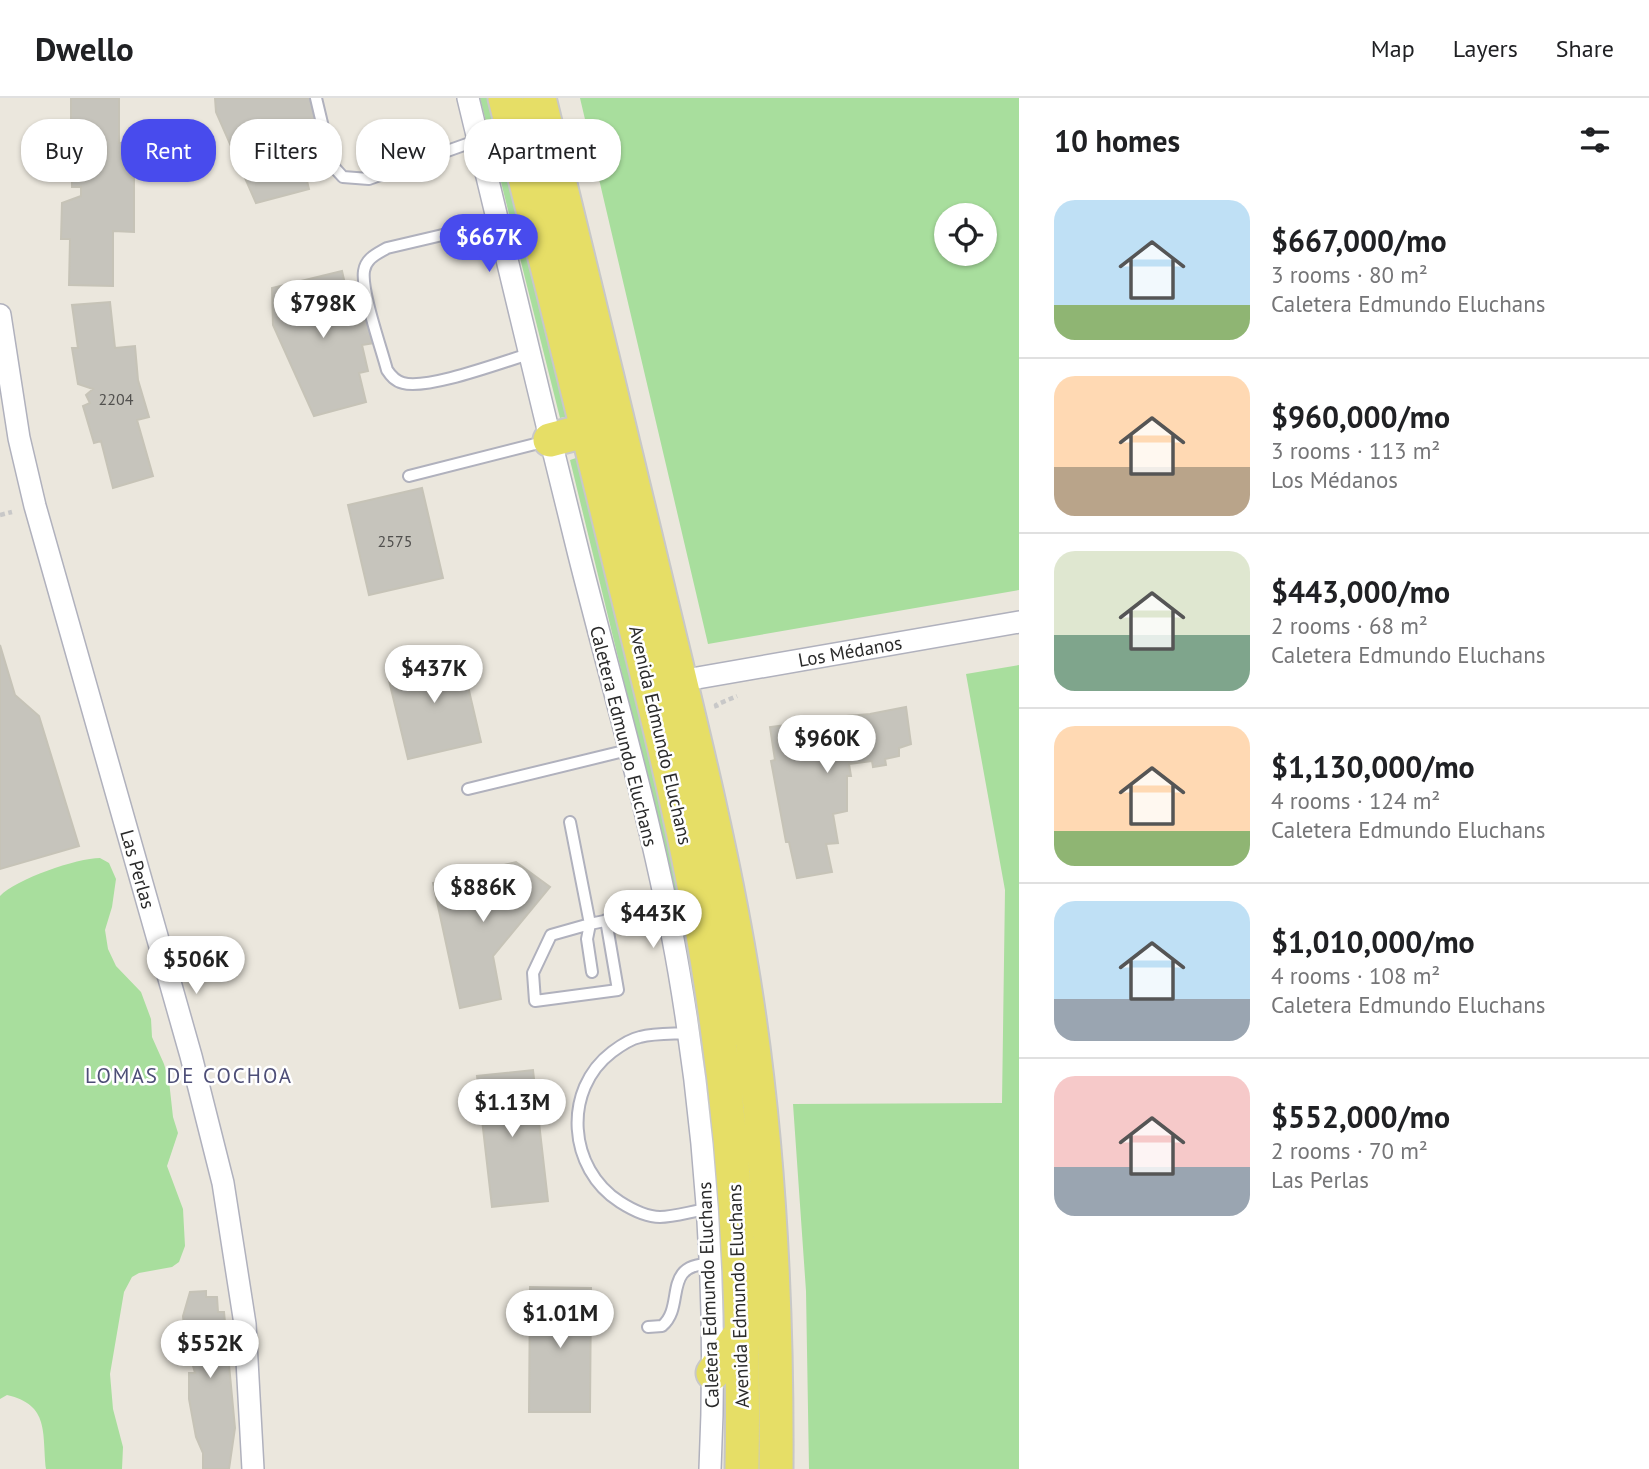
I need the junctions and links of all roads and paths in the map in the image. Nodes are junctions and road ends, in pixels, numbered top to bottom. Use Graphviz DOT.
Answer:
graph roads {
  1 [pos="316,98"];
  2 [pos="468,98"];
  3 [pos="505,98"];
  4 [pos="539,98"];
  5 [pos="473,119"];
  6 [pos="464,145"];
  7 [pos="488,182"];
  8 [pos="498,222"];
  9 [pos="0,315"];
  10 [pos="529,354"];
  11 [pos="588,430"];
  12 [pos="622,439"];
  13 [pos="550,440"];
  14 [pos="408,476"];
  15 [pos="12,512"];
  16 [pos="0,515"];
  17 [pos="1019,622"];
  18 [pos="680,681"];
  19 [pos="628,750"];
  20 [pos="468,789"];
  21 [pos="570,822"];
  22 [pos="666,908"];
  23 [pos="606,920"];
  24 [pos="590,924"];
  25 [pos="592,972"];
  26 [pos="688,1033"];
  27 [pos="708,1209"];
  28 [pos="772,1264"];
  29 [pos="710,1265"];
  30 [pos="648,1327"];
  31 [pos="742,1332"];
  32 [pos="713,1373"];
  33 [pos="253,1469"];
  34 [pos="710,1469"];
  35 [pos="741,1469"];
  36 [pos="776,1469"];
  1 -- 6 [label="lane"];
  2 -- 5 [label="street, Caletera Edmundo Eluchans"];
  3 -- 11 [label="main road, Avenida Edmundo Eluchans"];
  4 -- 12 [label="main road, Avenida Edmundo Eluchans"];
  7 -- 8 [label="street, Caletera Edmundo Eluchans"];
  8 -- 10 [label="street, Caletera Edmundo Eluchans"];
  8 -- 10 [label="lane"];
  9 -- 33 [label="street, Las Perlas"];
  10 -- 13 [label="street, Caletera Edmundo Eluchans"];
  11 -- 12 [label="main road"];
  11 -- 13 [label="main road"];
  11 -- 31 [label="main road, Avenida Edmundo Eluchans"];
  12 -- 18 [label="main road, Avenida Edmundo Eluchans"];
  13 -- 14 [label="lane"];
  13 -- 19 [label="street, Caletera Edmundo Eluchans"];
  15 -- 16 [label="path"];
  17 -- 18 [label="street, Los Médanos"];
  18 -- 28 [label="main road, Avenida Edmundo Eluchans"];
  19 -- 20 [label="lane"];
  19 -- 22 [label="street, Caletera Edmundo Eluchans"];
  21 -- 24 [label="lane"];
  22 -- 23 [label="lane"];
  22 -- 26 [label="street, Caletera Edmundo Eluchans"];
  23 -- 24 [label="lane"];
  23 -- 24 [label="lane"];
  24 -- 25 [label="lane"];
  26 -- 27 [label="street, Caletera Edmundo Eluchans"];
  26 -- 27 [label="lane"];
  27 -- 29 [label="street, Caletera Edmundo Eluchans"];
  28 -- 31 [label="main road"];
  28 -- 36 [label="main road, Avenida Edmundo Eluchans"];
  29 -- 30 [label="lane"];
  29 -- 32 [label="street, Caletera Edmundo Eluchans"];
  31 -- 32 [label="main road"];
  31 -- 35 [label="main road, Avenida Edmundo Eluchans"];
  32 -- 34 [label="street, Caletera Edmundo Eluchans"];
}
